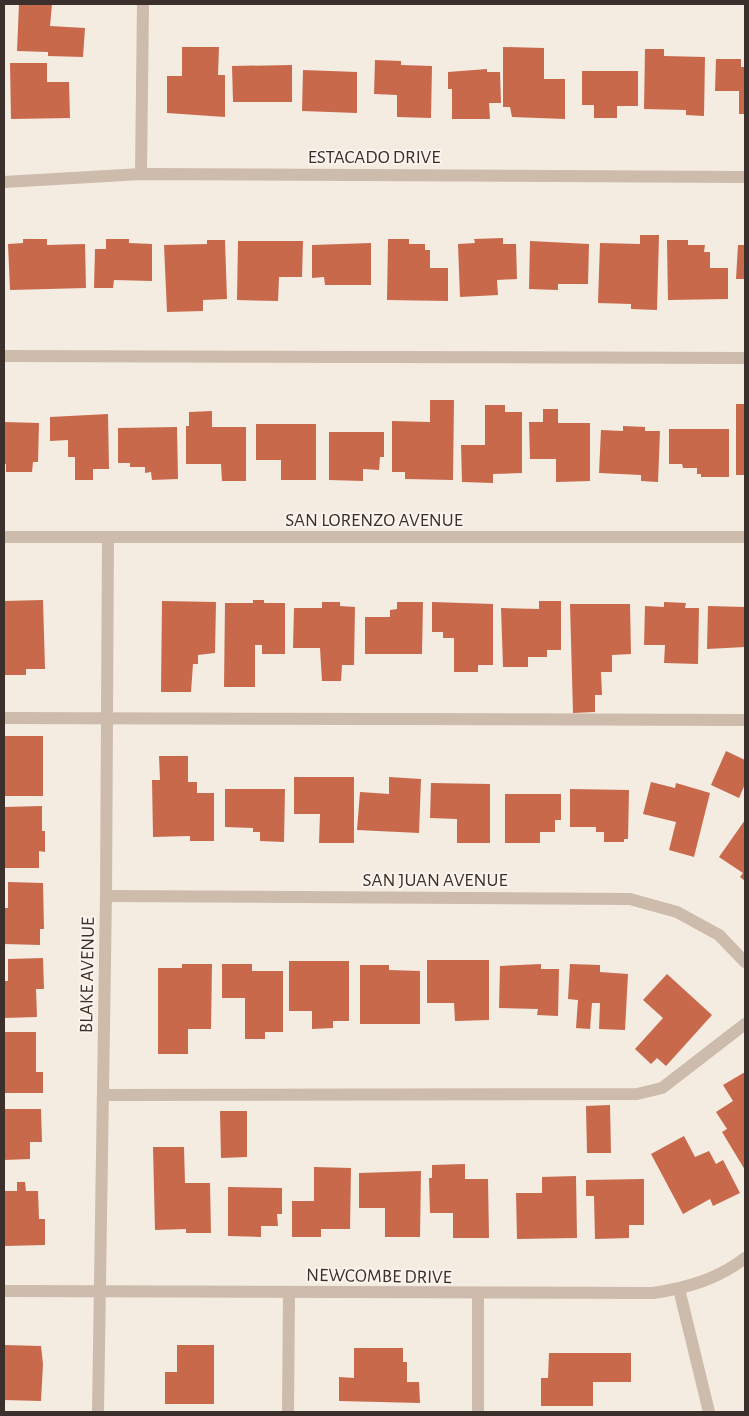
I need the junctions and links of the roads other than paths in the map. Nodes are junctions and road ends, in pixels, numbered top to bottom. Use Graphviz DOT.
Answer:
graph roads {
  1 [pos="143,4"];
  2 [pos="141,174"];
  3 [pos="745,177"];
  4 [pos="4,182"];
  5 [pos="4,356"];
  6 [pos="745,358"];
  7 [pos="745,537"];
  8 [pos="4,538"];
  9 [pos="108,538"];
  10 [pos="4,718"];
  11 [pos="106,718"];
  12 [pos="745,720"];
  13 [pos="106,896"];
  14 [pos="745,962"];
  15 [pos="745,1024"];
  16 [pos="102,1095"];
  17 [pos="745,1258"];
  18 [pos="679,1289"];
  19 [pos="4,1291"];
  20 [pos="100,1291"];
  21 [pos="289,1292"];
  22 [pos="478,1294"];
  23 [pos="98,1412"];
  24 [pos="288,1412"];
  25 [pos="478,1412"];
  26 [pos="709,1412"];
  1 -- 2 [label="street"];
  2 -- 3 [label="street, ESTACADO DRIVE"];
  2 -- 4 [label="street, ESTACADO DRIVE"];
  5 -- 6 [label="street"];
  7 -- 9 [label="street, SAN LORENZO AVENUE"];
  8 -- 9 [label="street, SAN LORENZO AVENUE"];
  9 -- 11 [label="street, BLAKE AVENUE"];
  10 -- 11 [label="street"];
  11 -- 12 [label="street"];
  11 -- 13 [label="street, BLAKE AVENUE"];
  13 -- 14 [label="street, SAN JUAN AVENUE"];
  13 -- 16 [label="street, BLAKE AVENUE"];
  15 -- 16 [label="street"];
  16 -- 20 [label="street, BLAKE AVENUE"];
  17 -- 18 [label="street, NEWCOMBE DRIVE"];
  18 -- 22 [label="street, NEWCOMBE DRIVE"];
  18 -- 26 [label="street"];
  19 -- 20 [label="street, NEWCOMBE DRIVE"];
  20 -- 21 [label="street, NEWCOMBE DRIVE"];
  20 -- 23 [label="street, BLAKE AVENUE"];
  21 -- 22 [label="street, NEWCOMBE DRIVE"];
  21 -- 24 [label="street"];
  22 -- 25 [label="street"];
}
